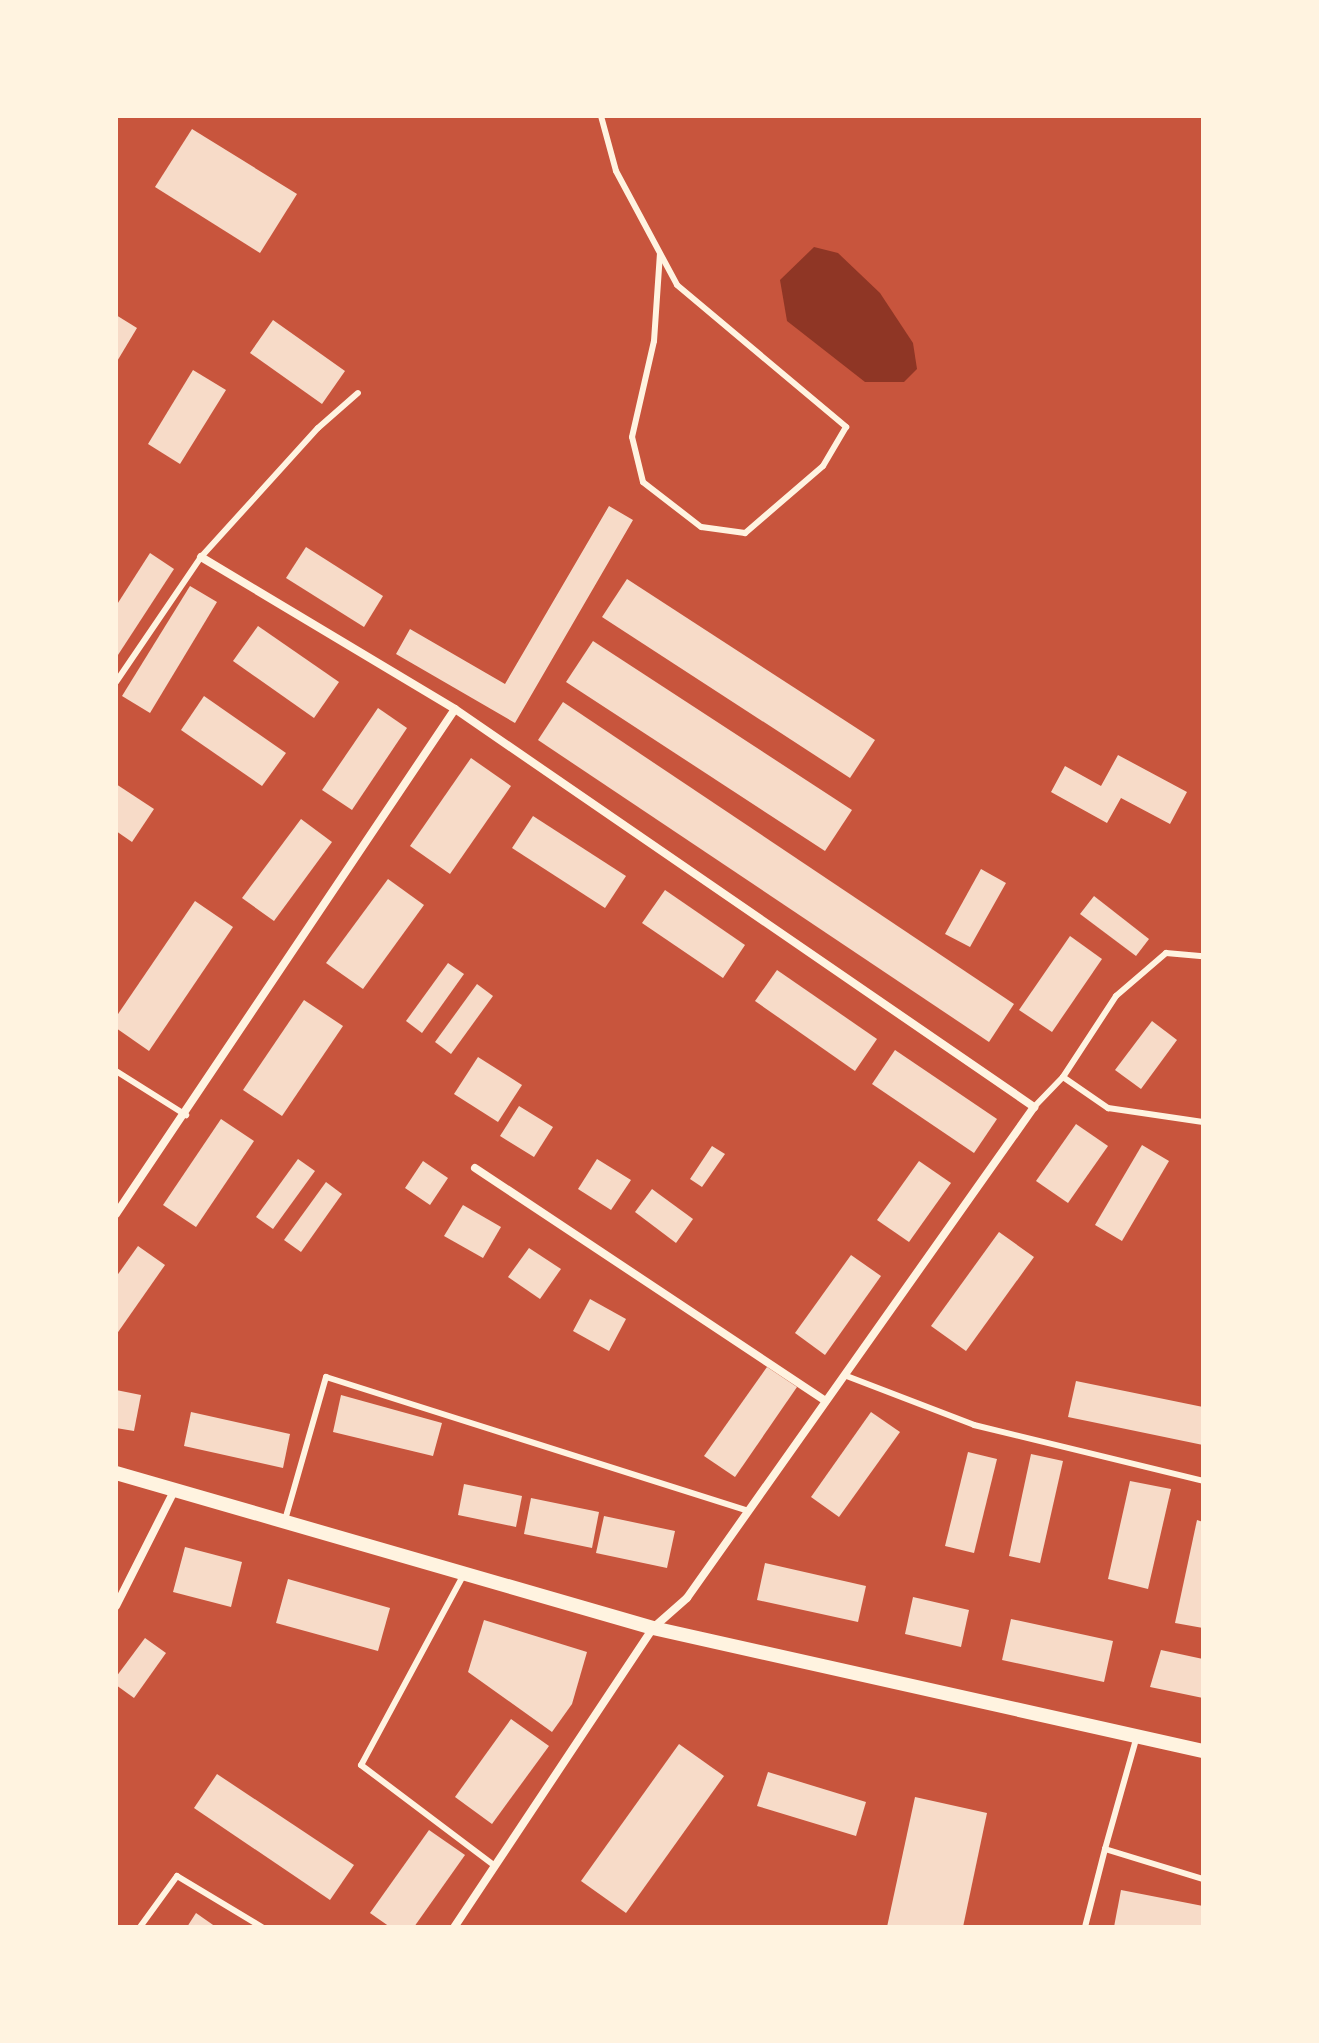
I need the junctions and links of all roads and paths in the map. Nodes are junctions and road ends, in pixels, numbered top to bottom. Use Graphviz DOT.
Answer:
graph roads {
  1 [pos="601,116"];
  2 [pos="660,254"];
  3 [pos="358,393"];
  4 [pos="201,557"];
  5 [pos="116,682"];
  6 [pos="455,709"];
  7 [pos="1203,956"];
  8 [pos="116,1071"];
  9 [pos="1063,1077"];
  10 [pos="1034,1107"];
  11 [pos="186,1115"];
  12 [pos="1203,1122"];
  13 [pos="475,1168"];
  14 [pos="116,1214"];
  15 [pos="844,1375"];
  16 [pos="826,1401"];
  17 [pos="116,1473"];
  18 [pos="1203,1481"];
  19 [pos="176,1488"];
  20 [pos="748,1511"];
  21 [pos="285,1520"];
  22 [pos="466,1570"];
  23 [pos="117,1602"];
  24 [pos="653,1628"];
  25 [pos="1137,1736"];
  26 [pos="1203,1751"];
  27 [pos="1105,1849"];
  28 [pos="495,1866"];
  29 [pos="1203,1879"];
  30 [pos="140,1927"];
  31 [pos="262,1927"];
  32 [pos="454,1927"];
  33 [pos="1085,1927"];
  1 -- 2 [label="lane"];
  2 -- 2 [label="lane"];
  3 -- 4 [label="lane"];
  4 -- 5 [label="lane"];
  4 -- 6 [label="street"];
  6 -- 10 [label="street"];
  6 -- 11 [label="street"];
  7 -- 9 [label="lane"];
  8 -- 11 [label="lane"];
  9 -- 10 [label="lane"];
  9 -- 12 [label="lane"];
  10 -- 15 [label="street"];
  11 -- 14 [label="street"];
  13 -- 16 [label="street"];
  15 -- 16 [label="street"];
  15 -- 18 [label="lane"];
  16 -- 20 [label="street"];
  17 -- 19 [label="street"];
  19 -- 21 [label="street"];
  19 -- 23 [label="street"];
  20 -- 21 [label="lane"];
  20 -- 24 [label="street"];
  21 -- 22 [label="street"];
  22 -- 24 [label="street"];
  22 -- 28 [label="lane"];
  24 -- 25 [label="street"];
  24 -- 28 [label="street"];
  25 -- 26 [label="street"];
  25 -- 27 [label="lane"];
  27 -- 29 [label="lane"];
  27 -- 33 [label="lane"];
  28 -- 32 [label="street"];
  30 -- 31 [label="lane"];
}
